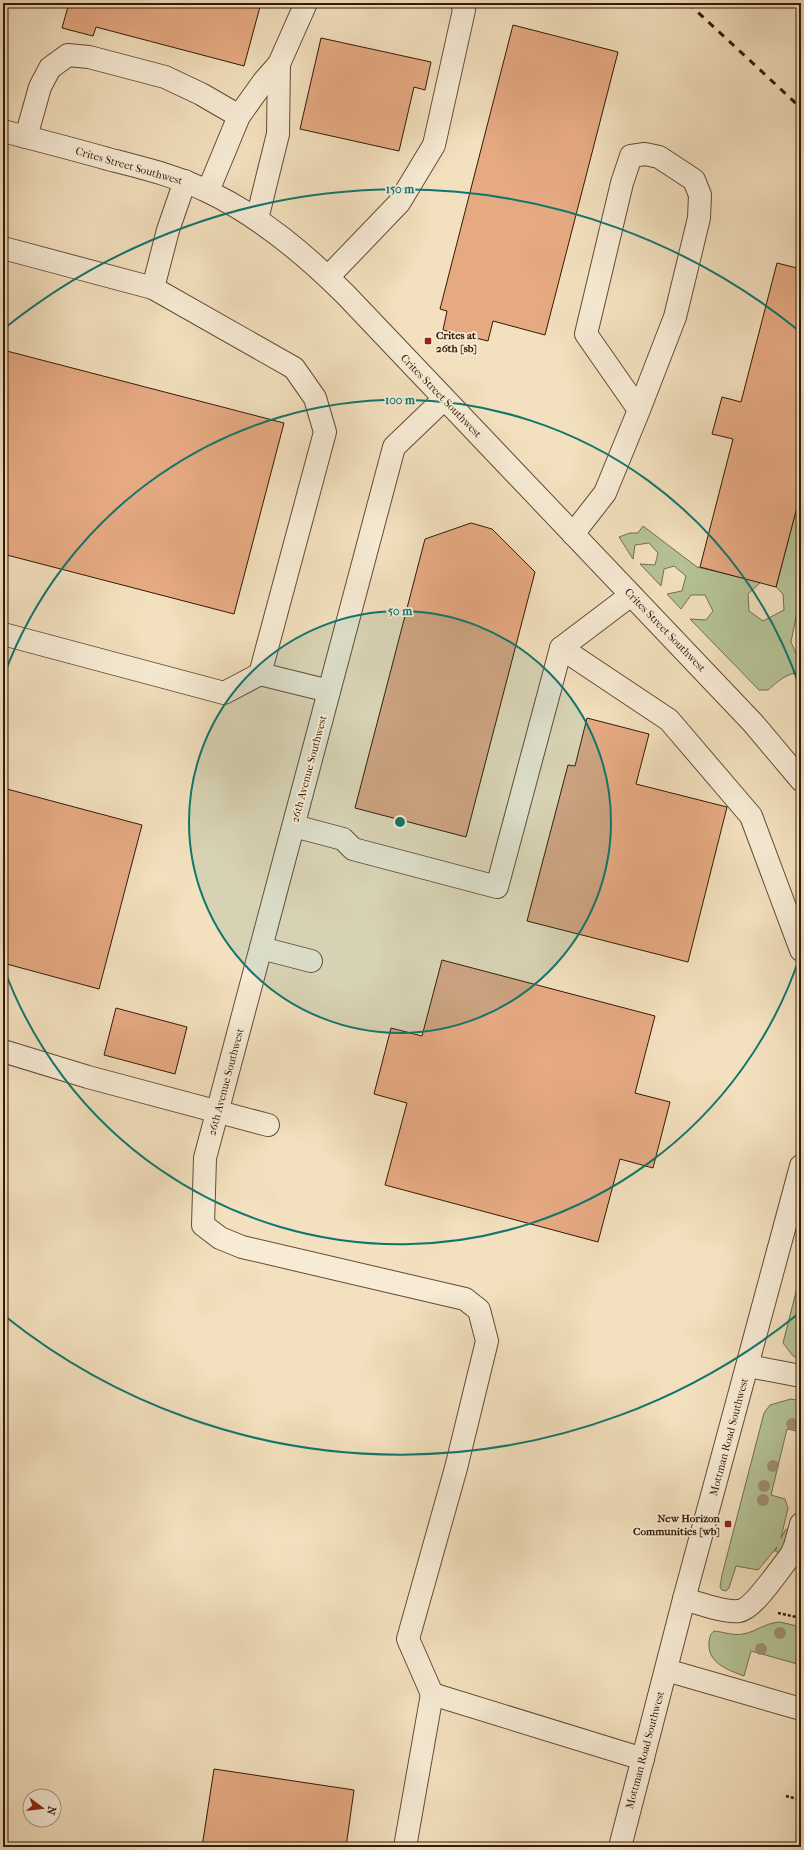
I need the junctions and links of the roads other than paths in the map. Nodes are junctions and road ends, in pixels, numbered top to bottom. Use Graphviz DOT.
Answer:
graph roads {
  1 [pos="306,3"];
  2 [pos="462,3"];
  3 [pos="279,64"];
  4 [pos="240,116"];
  5 [pos="3,131"];
  6 [pos="26,137"];
  7 [pos="185,181"];
  8 [pos="208,191"];
  9 [pos="257,219"];
  10 [pos="3,248"];
  11 [pos="328,277"];
  12 [pos="153,288"];
  13 [pos="444,399"];
  14 [pos="639,410"];
  15 [pos="573,534"];
  16 [pos="631,595"];
  17 [pos="3,634"];
  18 [pos="561,648"];
  19 [pos="260,674"];
  20 [pos="329,691"];
  21 [pos="801,780"];
  22 [pos="294,826"];
  23 [pos="261,948"];
  24 [pos="801,950"];
  25 [pos="310,961"];
  26 [pos="3,1051"];
  27 [pos="217,1113"];
  28 [pos="268,1125"];
  29 [pos="801,1166"];
  30 [pos="748,1366"];
  31 [pos="801,1376"];
  32 [pos="801,1524"];
  33 [pos="684,1599"];
  34 [pos="666,1670"];
  35 [pos="432,1694"];
  36 [pos="801,1709"];
  37 [pos="642,1759"];
  38 [pos="406,1847"];
  39 [pos="620,1847"];
  1 -- 3 [label="street"];
  2 -- 11 [label="street"];
  3 -- 4 [label="street"];
  3 -- 9 [label="street"];
  4 -- 6 [label="street"];
  4 -- 8 [label="street"];
  5 -- 6 [label="street, Crites Street Southwest"];
  6 -- 7 [label="street, Crites Street Southwest"];
  7 -- 8 [label="street, Crites Street Southwest"];
  7 -- 12 [label="street"];
  8 -- 9 [label="street, Crites Street Southwest"];
  9 -- 11 [label="street, Crites Street Southwest"];
  10 -- 12 [label="street"];
  11 -- 13 [label="street, Crites Street Southwest"];
  12 -- 19 [label="street"];
  13 -- 15 [label="street, Crites Street Southwest"];
  13 -- 20 [label="street, 26th Avenue Southwest"];
  14 -- 14 [label="street"];
  14 -- 15 [label="street"];
  15 -- 16 [label="street, Crites Street Southwest"];
  16 -- 18 [label="street"];
  16 -- 21 [label="street, Crites Street Southwest"];
  17 -- 19 [label="street"];
  18 -- 22 [label="street"];
  18 -- 24 [label="street"];
  19 -- 20 [label="street"];
  20 -- 22 [label="street, 26th Avenue Southwest"];
  22 -- 23 [label="street, 26th Avenue Southwest"];
  23 -- 25 [label="street"];
  23 -- 27 [label="street, 26th Avenue Southwest"];
  26 -- 27 [label="street"];
  27 -- 28 [label="street"];
  27 -- 35 [label="street, 26th Avenue Southwest"];
  29 -- 30 [label="street, Mottman Road Southwest"];
  30 -- 31 [label="street"];
  30 -- 33 [label="street, Mottman Road Southwest"];
  32 -- 33 [label="street"];
  33 -- 34 [label="street, Mottman Road Southwest"];
  34 -- 36 [label="street"];
  34 -- 37 [label="street, Mottman Road Southwest"];
  35 -- 37 [label="street"];
  35 -- 38 [label="street"];
  37 -- 39 [label="street, Mottman Road Southwest"];
}
